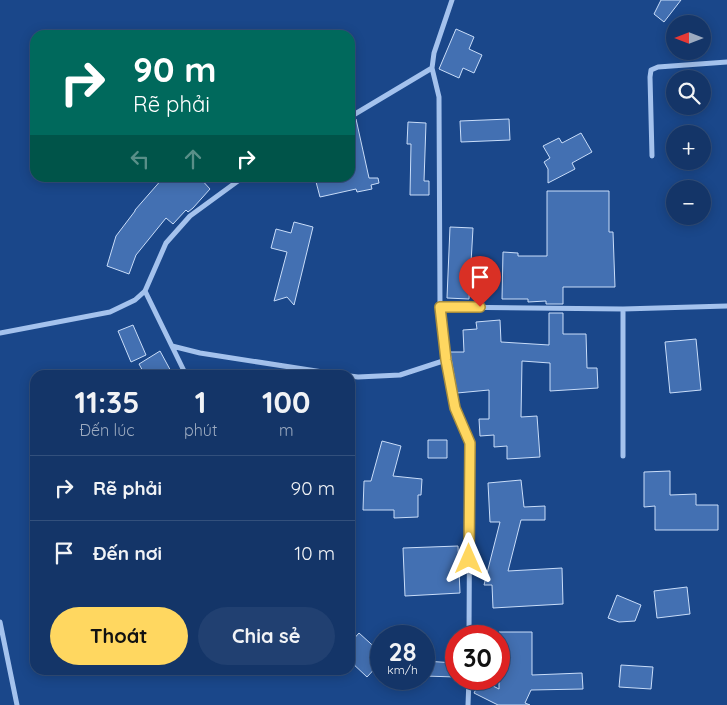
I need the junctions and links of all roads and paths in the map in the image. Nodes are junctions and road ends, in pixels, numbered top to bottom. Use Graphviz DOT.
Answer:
graph roads {
  1 [pos="452,0"];
  2 [pos="727,62"];
  3 [pos="432,68"];
  4 [pos="355,114"];
  5 [pos="652,156"];
  6 [pos="237,182"];
  7 [pos="144,291"];
  8 [pos="727,306"];
  9 [pos="440,307"];
  10 [pos="622,309"];
  11 [pos="0,333"];
  12 [pos="172,346"];
  13 [pos="446,360"];
  14 [pos="184,370"];
  15 [pos="310,370"];
  16 [pos="355,377"];
  17 [pos="624,456"];
  18 [pos="0,622"];
  19 [pos="469,625"];
  20 [pos="469,690"];
  21 [pos="17,705"];
  22 [pos="468,705"];
  1 -- 3 [label="street"];
  2 -- 5 [label="street"];
  3 -- 4 [label="street"];
  3 -- 9 [label="street"];
  6 -- 7 [label="street"];
  7 -- 11 [label="street"];
  7 -- 12 [label="street"];
  8 -- 10 [label="street"];
  9 -- 10 [label="street"];
  9 -- 13 [label="street"];
  10 -- 17 [label="street"];
  12 -- 14 [label="street"];
  12 -- 15 [label="street"];
  13 -- 16 [label="street"];
  13 -- 19 [label="street"];
  18 -- 21 [label="street"];
  20 -- 22 [label="street"];
}
